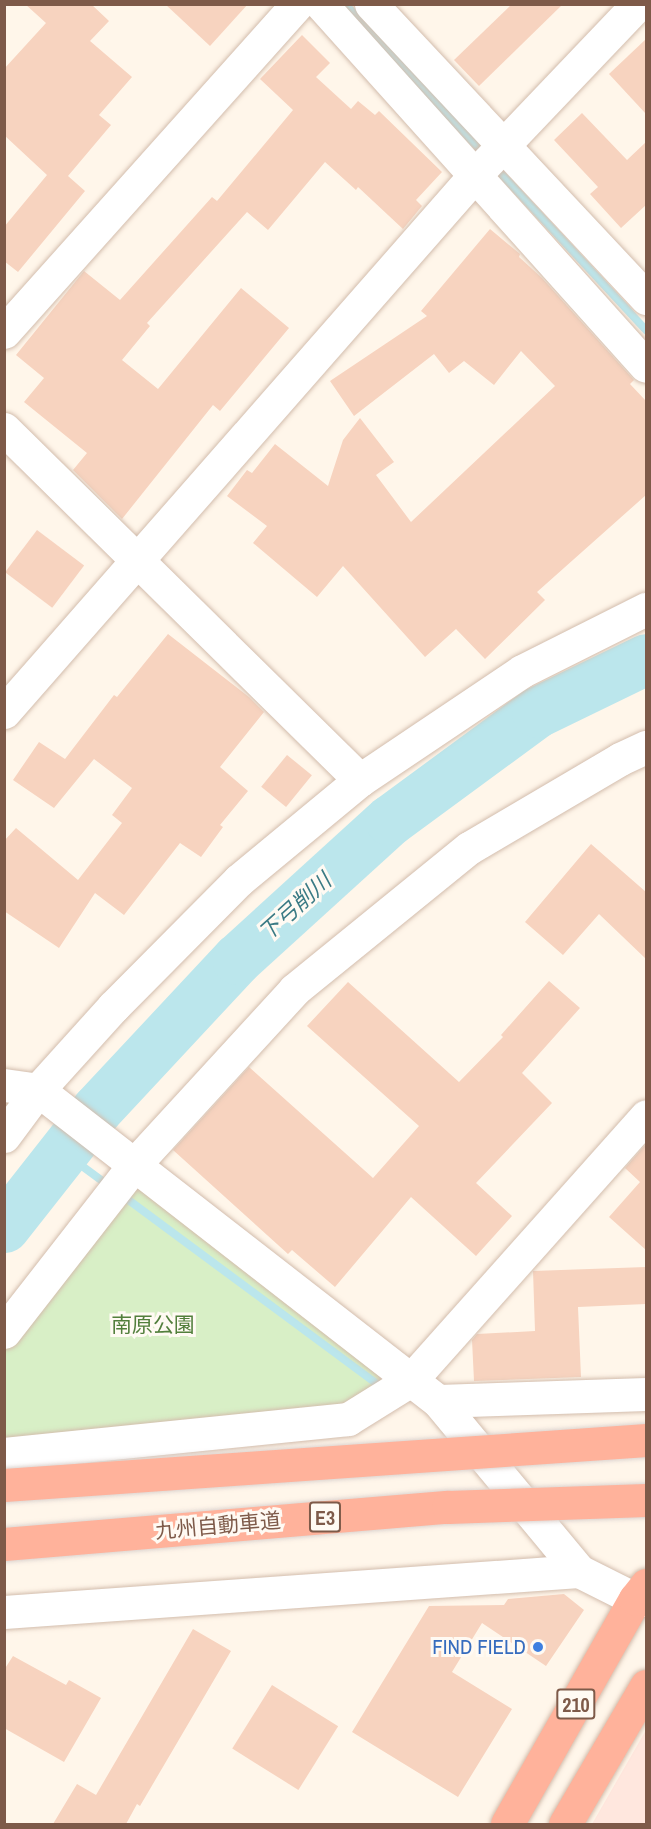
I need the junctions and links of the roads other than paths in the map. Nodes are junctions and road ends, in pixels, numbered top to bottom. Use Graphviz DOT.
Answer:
graph roads {
  1 [pos="297,4"];
  2 [pos="321,4"];
  3 [pos="371,4"];
  4 [pos="638,4"];
  5 [pos="504,145"];
  6 [pos="475,175"];
  7 [pos="646,298"];
  8 [pos="4,332"];
  9 [pos="646,366"];
  10 [pos="4,429"];
  11 [pos="138,561"];
  12 [pos="646,609"];
  13 [pos="4,712"];
  14 [pos="646,747"];
  15 [pos="360,780"];
  16 [pos="4,1085"];
  17 [pos="38,1090"];
  18 [pos="646,1116"];
  19 [pos="4,1136"];
  20 [pos="133,1166"];
  21 [pos="4,1332"];
  22 [pos="411,1380"];
  23 [pos="646,1394"];
  24 [pos="438,1401"];
  25 [pos="646,1440"];
  26 [pos="4,1454"];
  27 [pos="4,1485"];
  28 [pos="646,1500"];
  29 [pos="4,1544"];
  30 [pos="579,1571"];
  31 [pos="644,1599"];
  32 [pos="4,1612"];
  33 [pos="646,1686"];
  34 [pos="507,1824"];
  35 [pos="565,1824"];
  1 -- 8 [label="street"];
  2 -- 6 [label="street"];
  3 -- 5 [label="street"];
  4 -- 5 [label="street"];
  5 -- 6 [label="street"];
  5 -- 7 [label="street"];
  6 -- 9 [label="street"];
  6 -- 11 [label="street"];
  10 -- 11 [label="street"];
  11 -- 13 [label="street"];
  11 -- 15 [label="street"];
  12 -- 15 [label="street"];
  14 -- 20 [label="street"];
  15 -- 17 [label="street"];
  16 -- 17 [label="street"];
  17 -- 19 [label="street"];
  17 -- 20 [label="street"];
  18 -- 22 [label="street"];
  20 -- 21 [label="street"];
  20 -- 22 [label="street"];
  22 -- 24 [label="street"];
  22 -- 26 [label="street"];
  23 -- 24 [label="street"];
  24 -- 30 [label="street"];
  25 -- 27 [label="highway, bridge"];
  28 -- 29 [label="highway, 九州自動車道 / E3, bridge"];
  30 -- 31 [label="street"];
  30 -- 32 [label="street"];
  31 -- 34 [label="highway, 210"];
  33 -- 35 [label="highway, 210"];
}
